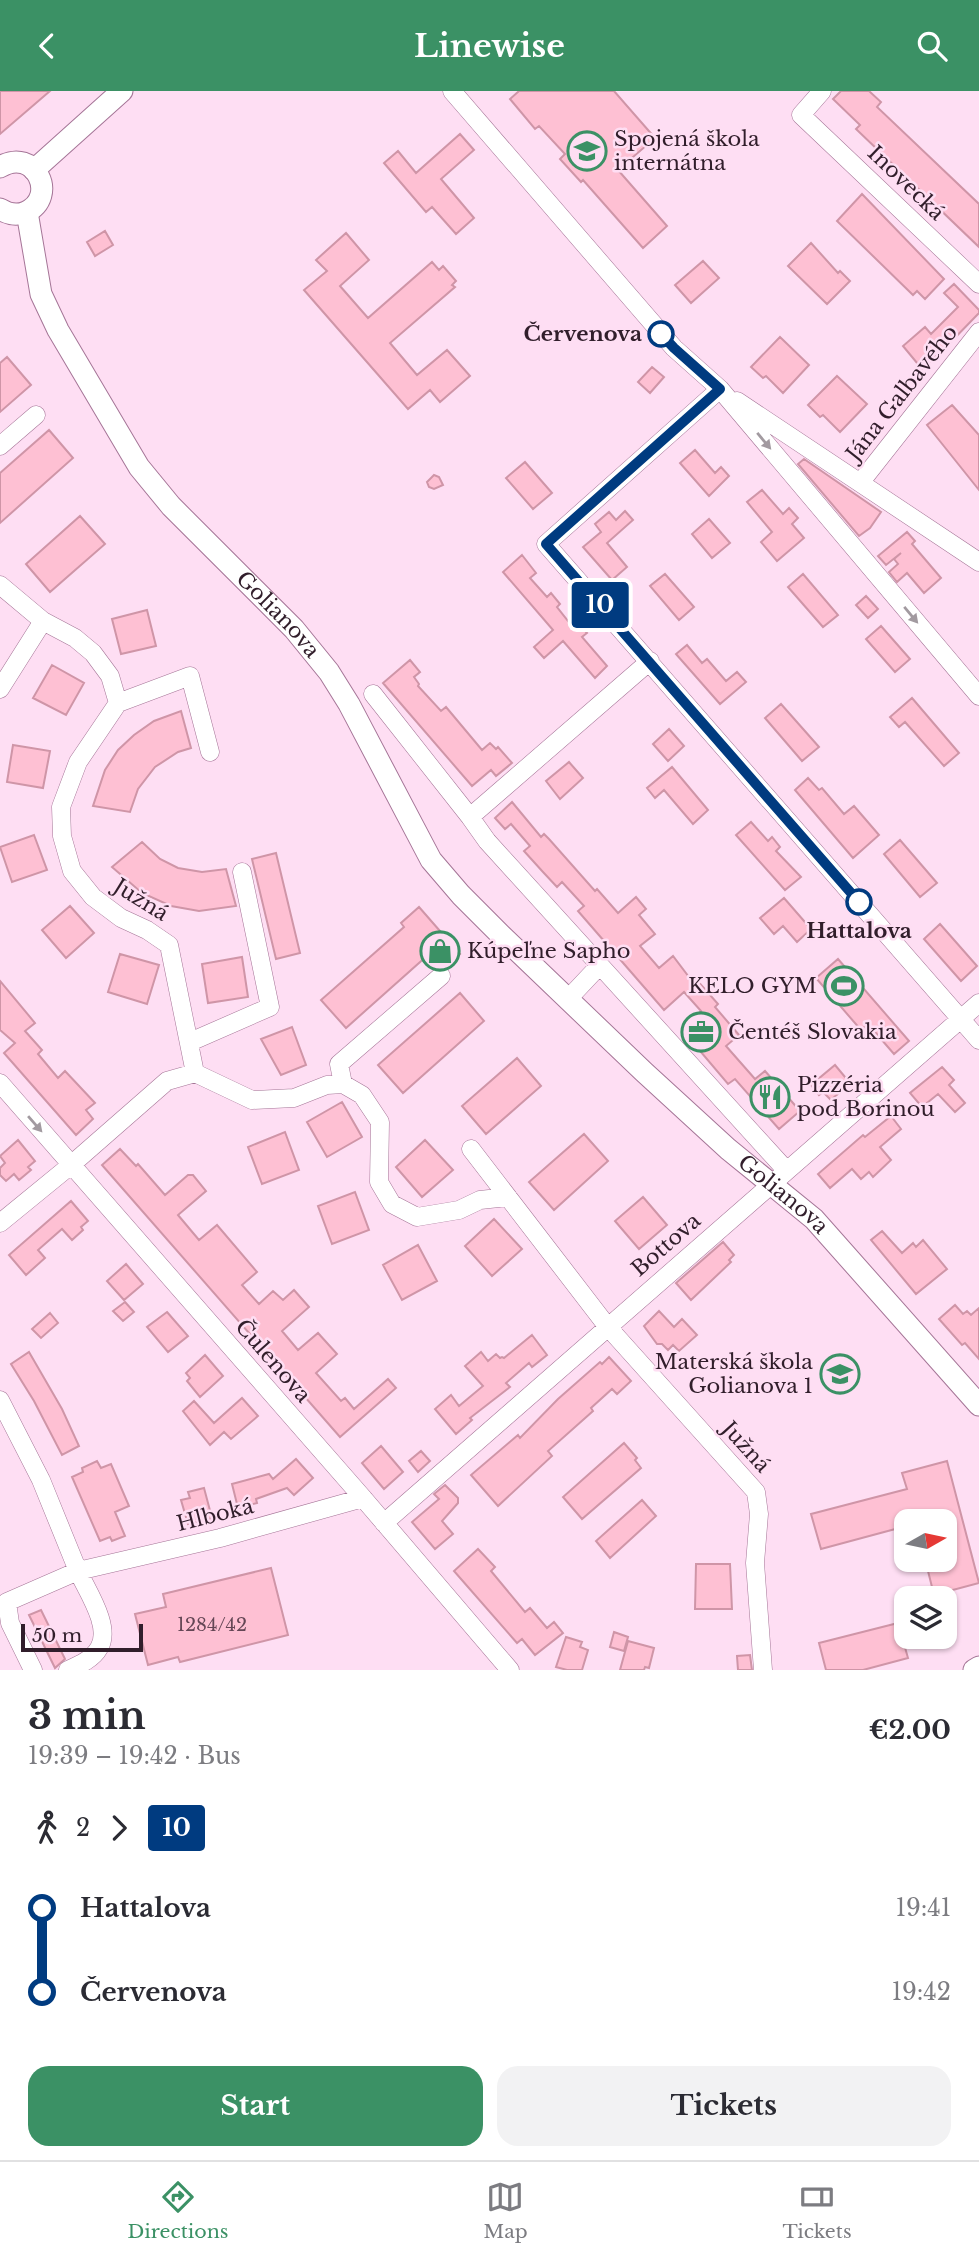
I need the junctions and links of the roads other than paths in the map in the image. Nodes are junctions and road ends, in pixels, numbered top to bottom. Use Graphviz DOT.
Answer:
graph roads {
  1 [pos="122,91"];
  2 [pos="452,91"];
  3 [pos="822,91"];
  4 [pos="0,167"];
  5 [pos="34,170"];
  6 [pos="0,209"];
  7 [pos="27,212"];
  8 [pos="979,284"];
  9 [pos="979,332"];
  10 [pos="720,389"];
  11 [pos="36,415"];
  12 [pos="0,446"];
  13 [pos="860,482"];
  14 [pos="979,562"];
  15 [pos="0,585"];
  16 [pos="43,621"];
  17 [pos="650,661"];
  18 [pos="0,689"];
  19 [pos="373,694"];
  20 [pos="979,696"];
  21 [pos="118,703"];
  22 [pos="210,751"];
  23 [pos="471,817"];
  24 [pos="242,872"];
  25 [pos="600,965"];
  26 [pos="441,976"];
  27 [pos="568,999"];
  28 [pos="979,1003"];
  29 [pos="960,1019"];
  30 [pos="979,1040"];
  31 [pos="190,1042"];
  32 [pos="195,1073"];
  33 [pos="0,1083"];
  34 [pos="343,1084"];
  35 [pos="471,1149"];
  36 [pos="71,1165"];
  37 [pos="778,1177"];
  38 [pos="508,1197"];
  39 [pos="0,1223"];
  40 [pos="607,1326"];
  41 [pos="0,1400"];
  42 [pos="979,1405"];
  43 [pos="363,1498"];
  44 [pos="384,1523"];
  45 [pos="78,1571"];
  46 [pos="979,1667"];
  47 [pos="33,1670"];
  48 [pos="68,1670"];
  49 [pos="510,1670"];
  50 [pos="763,1670"];
  51 [pos="974,1670"];
  1 -- 5 [label="street"];
  2 -- 10 [label="street"];
  3 -- 8 [label="street, Inovecká"];
  4 -- 5 [label="street"];
  5 -- 7 [label="street"];
  6 -- 7 [label="street"];
  7 -- 27 [label="street, Golianova"];
  9 -- 13 [label="street, Jána Galbavého"];
  10 -- 13 [label="street, Jána Galbavého"];
  10 -- 17 [label="street"];
  10 -- 20 [label="street, one-way"];
  11 -- 12 [label="street"];
  13 -- 14 [label="street, Jána Galbavého"];
  15 -- 16 [label="street"];
  16 -- 18 [label="street"];
  16 -- 21 [label="street"];
  17 -- 23 [label="street"];
  17 -- 29 [label="street"];
  19 -- 23 [label="street, Golianova"];
  21 -- 22 [label="street"];
  21 -- 31 [label="street, Južná"];
  23 -- 25 [label="street, Golianova"];
  24 -- 31 [label="street"];
  25 -- 27 [label="street"];
  25 -- 37 [label="street, Golianova"];
  26 -- 34 [label="street"];
  27 -- 37 [label="street, Golianova"];
  28 -- 29 [label="street, Bottova"];
  29 -- 30 [label="street"];
  29 -- 37 [label="street, Bottova"];
  31 -- 32 [label="street, Južná"];
  32 -- 34 [label="street"];
  32 -- 36 [label="street"];
  33 -- 36 [label="street, Čulenova, one-way"];
  34 -- 38 [label="street"];
  35 -- 38 [label="street, Južná"];
  36 -- 39 [label="street"];
  36 -- 43 [label="street, Čulenova"];
  37 -- 40 [label="street, Bottova"];
  37 -- 42 [label="street, Golianova"];
  38 -- 40 [label="street, Južná"];
  40 -- 44 [label="street, Bottova"];
  40 -- 50 [label="street, Južná"];
  41 -- 45 [label="street"];
  43 -- 44 [label="street, Čulenova"];
  43 -- 45 [label="street, Hlboká"];
  44 -- 49 [label="street, Čulenova"];
  45 -- 47 [label="street, Hlboká"];
  45 -- 48 [label="street"];
  46 -- 51 [label="street"];
}
